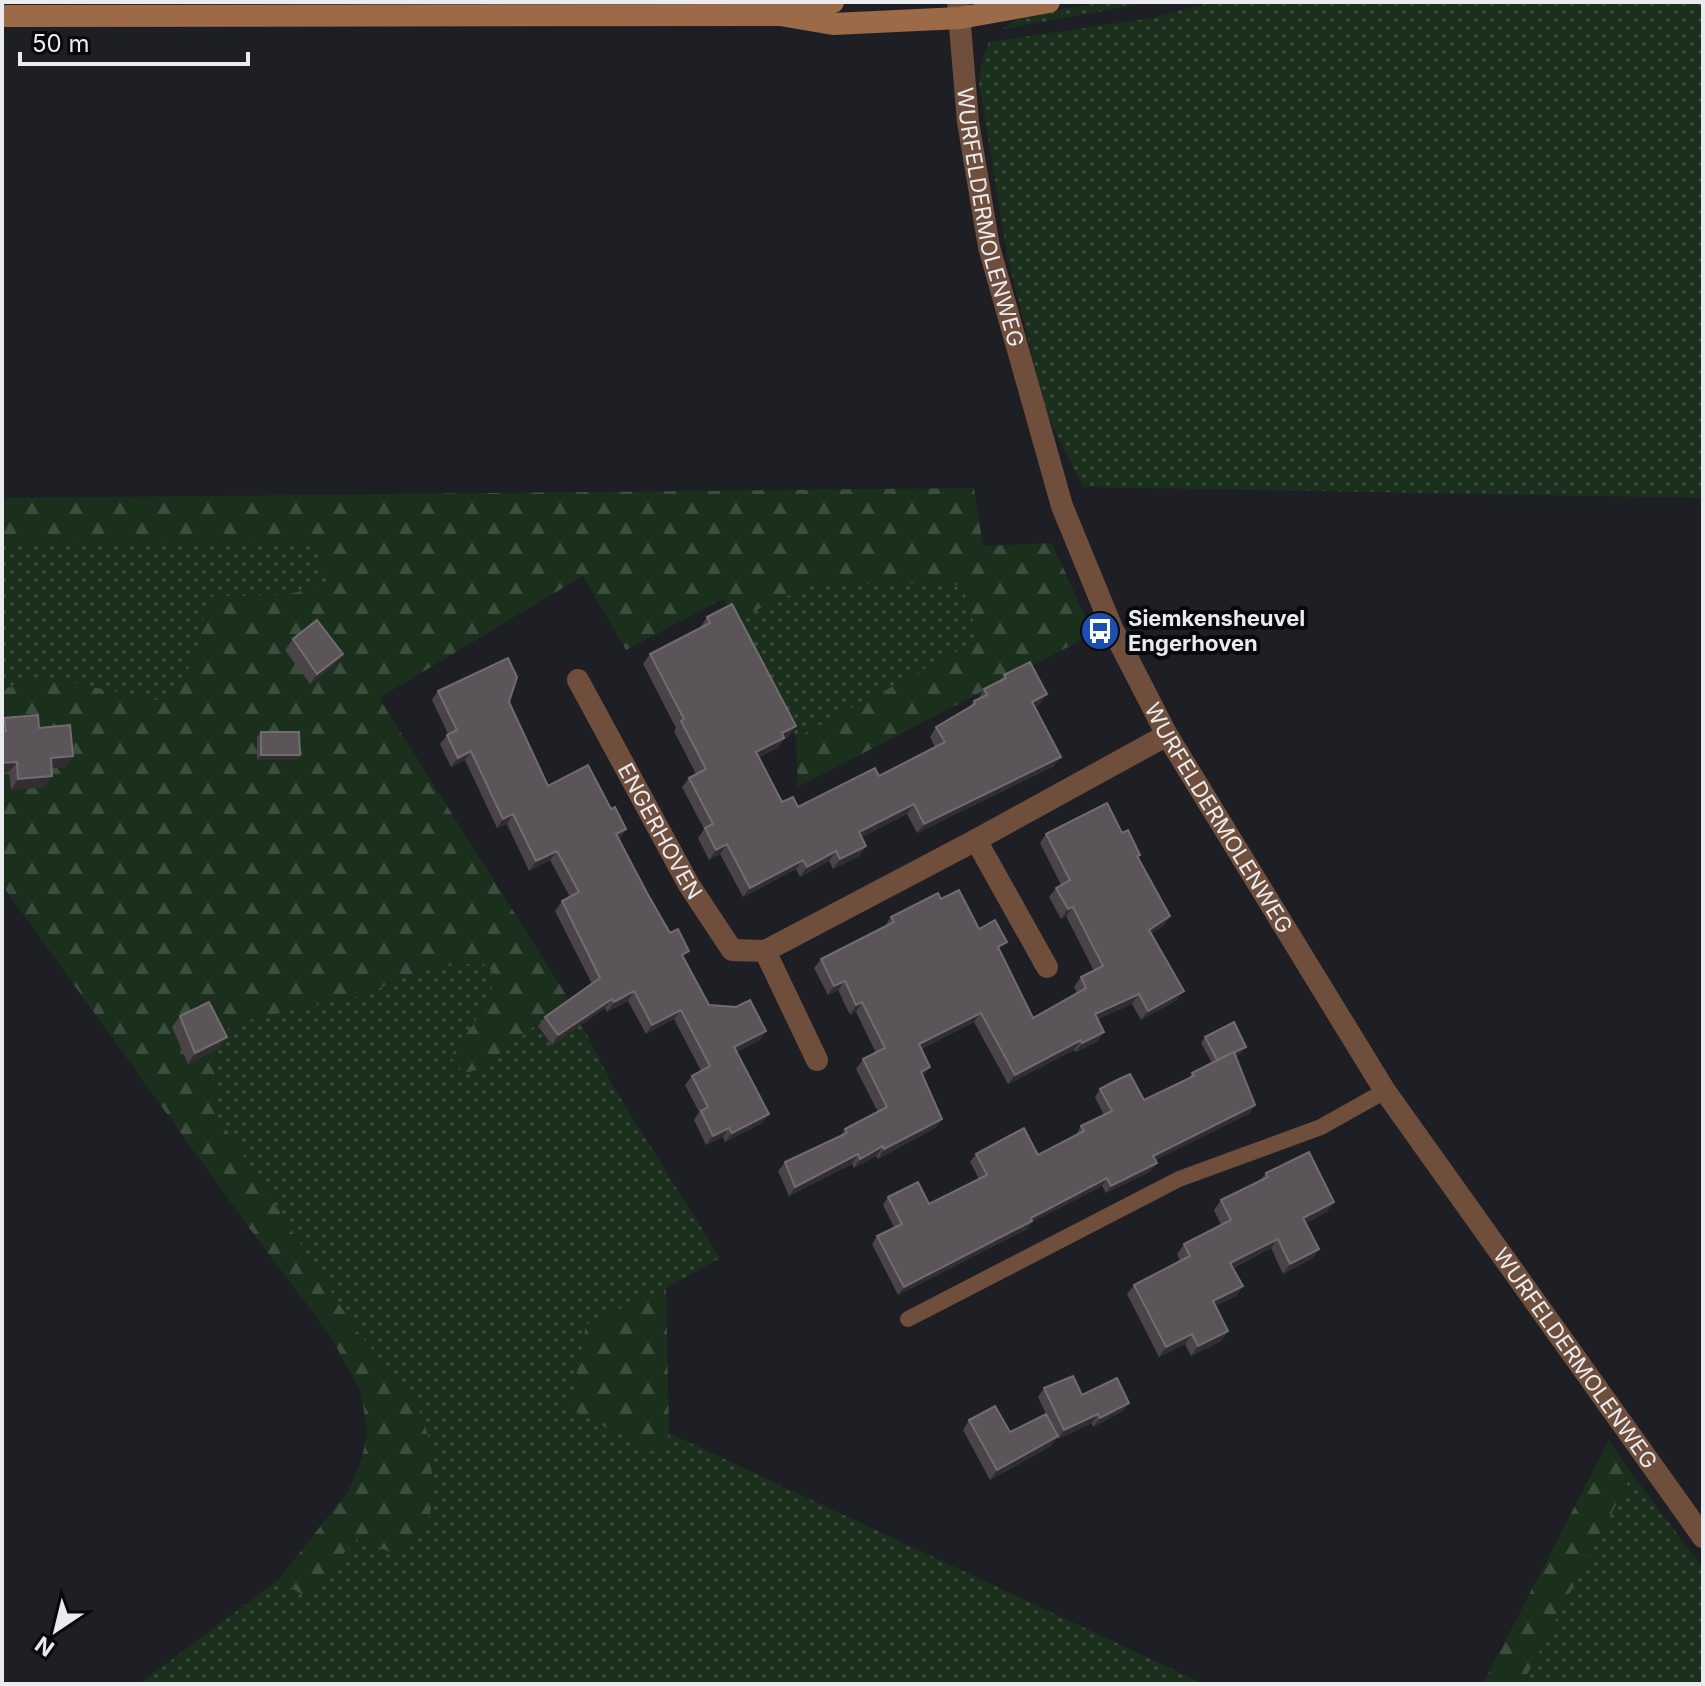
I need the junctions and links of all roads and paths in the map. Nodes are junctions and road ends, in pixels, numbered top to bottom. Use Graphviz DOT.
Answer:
graph roads {
  1 [pos="833,2"];
  2 [pos="1049,2"];
  3 [pos="322,8"];
  4 [pos="959,10"];
  5 [pos="780,15"];
  6 [pos="2,16"];
  7 [pos="578,680"];
  8 [pos="1167,735"];
  9 [pos="976,840"];
  10 [pos="765,951"];
  11 [pos="1047,967"];
  12 [pos="817,1060"];
  13 [pos="1385,1091"];
  14 [pos="908,1319"];
  15 [pos="1703,1537"];
  1 -- 5 [label="main road"];
  2 -- 4 [label="main road"];
  3 -- 5 [label="main road"];
  3 -- 6 [label="main road"];
  4 -- 5 [label="main road"];
  4 -- 8 [label="street, WURFELDERMOLENWEG"];
  7 -- 10 [label="street, ENGERHOVEN"];
  8 -- 9 [label="street"];
  8 -- 13 [label="street, WURFELDERMOLENWEG"];
  9 -- 10 [label="street"];
  9 -- 11 [label="street"];
  10 -- 12 [label="street"];
  13 -- 14 [label="lane"];
  13 -- 15 [label="street, WURFELDERMOLENWEG"];
}
